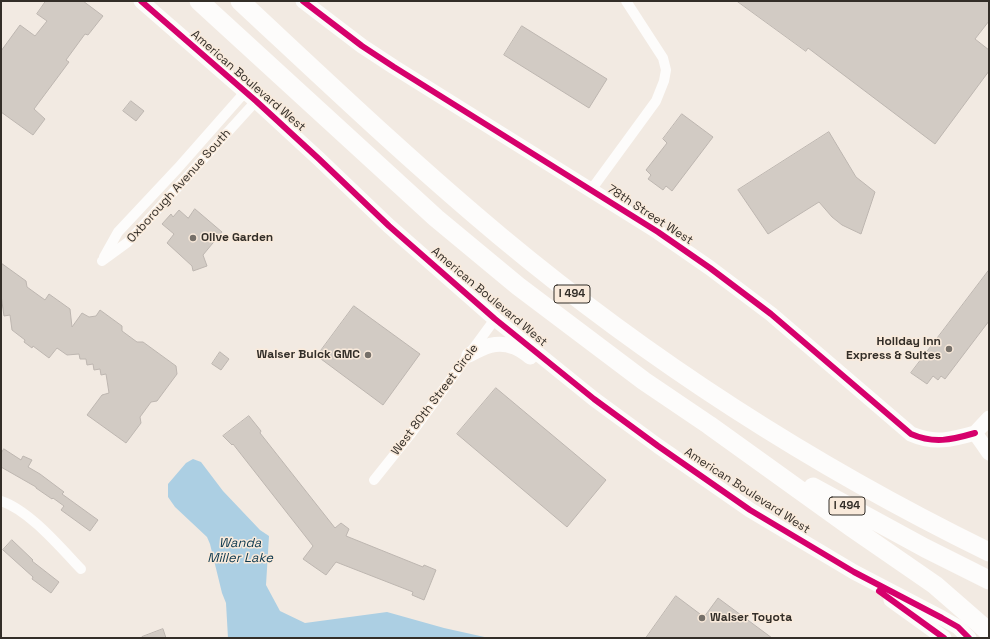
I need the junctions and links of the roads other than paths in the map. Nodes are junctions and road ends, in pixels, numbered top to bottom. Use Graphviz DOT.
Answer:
graph roads {
  1 [pos="141,1"];
  2 [pos="199,1"];
  3 [pos="240,1"];
  4 [pos="303,1"];
  5 [pos="626,1"];
  6 [pos="250,96"];
  7 [pos="591,190"];
  8 [pos="495,320"];
  9 [pos="469,355"];
  10 [pos="584,391"];
  11 [pos="989,418"];
  12 [pos="709,425"];
  13 [pos="975,433"];
  14 [pos="989,453"];
  15 [pos="374,480"];
  16 [pos="1,501"];
  17 [pos="945,531"];
  18 [pos="989,544"];
  19 [pos="989,552"];
  20 [pos="81,569"];
  21 [pos="854,572"];
  22 [pos="989,580"];
  23 [pos="989,632"];
  24 [pos="944,638"];
  25 [pos="969,638"];
  1 -- 6 [label="street, American Boulevard West"];
  2 -- 12 [label="highway, I 494"];
  3 -- 17 [label="highway, I 494"];
  4 -- 7 [label="street, 78th Street West"];
  5 -- 7 [label="street"];
  6 -- 6 [label="street, Oxborough Avenue South"];
  6 -- 8 [label="street, American Boulevard West"];
  7 -- 13 [label="street, 78th Street West"];
  8 -- 9 [label="street, West 80th Street Circle"];
  8 -- 10 [label="street, American Boulevard West"];
  9 -- 10 [label="street"];
  9 -- 15 [label="street, West 80th Street Circle"];
  10 -- 21 [label="street, American Boulevard West"];
  11 -- 13 [label="street"];
  12 -- 22 [label="highway, I 494"];
  12 -- 23 [label="highway"];
  13 -- 14 [label="street"];
  16 -- 20 [label="street"];
  17 -- 18 [label="highway"];
  17 -- 19 [label="highway, I 494"];
  21 -- 24 [label="street, American Boulevard West"];
  21 -- 25 [label="street, American Boulevard West"];
}
